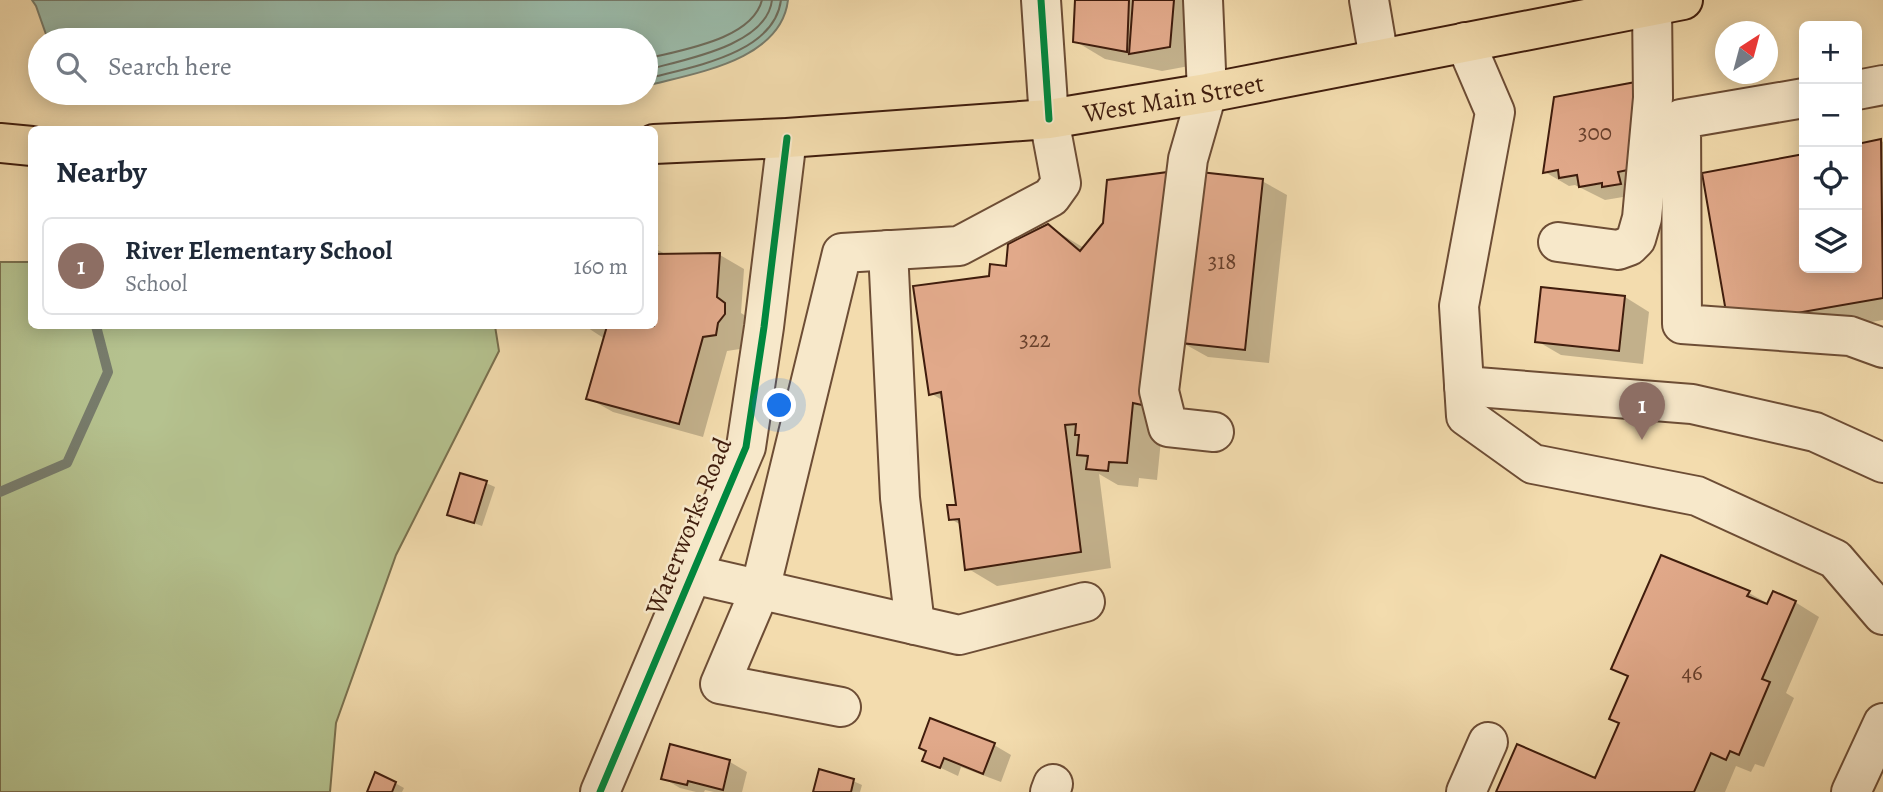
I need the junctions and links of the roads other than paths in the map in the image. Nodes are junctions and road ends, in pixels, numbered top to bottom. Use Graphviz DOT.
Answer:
graph roads {
  1 [pos="1041,0"];
  2 [pos="1203,0"];
  3 [pos="1369,0"];
  4 [pos="1667,3"];
  5 [pos="1465,42"];
  6 [pos="1379,59"];
  7 [pos="1883,85"];
  8 [pos="1862,89"];
  9 [pos="1207,93"];
  10 [pos="1799,100"];
  11 [pos="1049,119"];
  12 [pos="787,138"];
  13 [pos="0,143"];
  14 [pos="658,144"];
  15 [pos="28,146"];
  16 [pos="1558,242"];
  17 [pos="887,250"];
  18 [pos="1883,348"];
  19 [pos="1464,386"];
  20 [pos="1214,432"];
  21 [pos="1883,463"];
  22 [pos="692,575"];
  23 [pos="760,590"];
  24 [pos="1086,602"];
  25 [pos="1883,615"];
  26 [pos="915,625"];
  27 [pos="841,708"];
  28 [pos="1883,723"];
  29 [pos="1488,742"];
  30 [pos="600,792"];
  31 [pos="1466,792"];
  32 [pos="1852,792"];
  1 -- 11 [label="street"];
  2 -- 9 [label="street"];
  3 -- 6 [label="street"];
  4 -- 5 [label="main road, West Main Street"];
  4 -- 16 [label="street"];
  5 -- 6 [label="main road, West Main Street"];
  5 -- 19 [label="street"];
  6 -- 9 [label="main road, West Main Street"];
  7 -- 8 [label="street"];
  9 -- 11 [label="main road, West Main Street"];
  9 -- 20 [label="street"];
  10 -- 18 [label="street"];
  11 -- 12 [label="main road, West Main Street"];
  11 -- 17 [label="street"];
  12 -- 14 [label="main road, West Main Street"];
  12 -- 22 [label="street, Waterworks Road"];
  13 -- 15 [label="main road"];
  17 -- 23 [label="street"];
  17 -- 26 [label="street"];
  19 -- 21 [label="street"];
  19 -- 25 [label="street"];
  22 -- 23 [label="street"];
  22 -- 30 [label="street, Waterworks Road"];
  23 -- 26 [label="street"];
  23 -- 27 [label="street"];
  24 -- 26 [label="street"];
  28 -- 32 [label="street"];
  29 -- 31 [label="street"];
}
